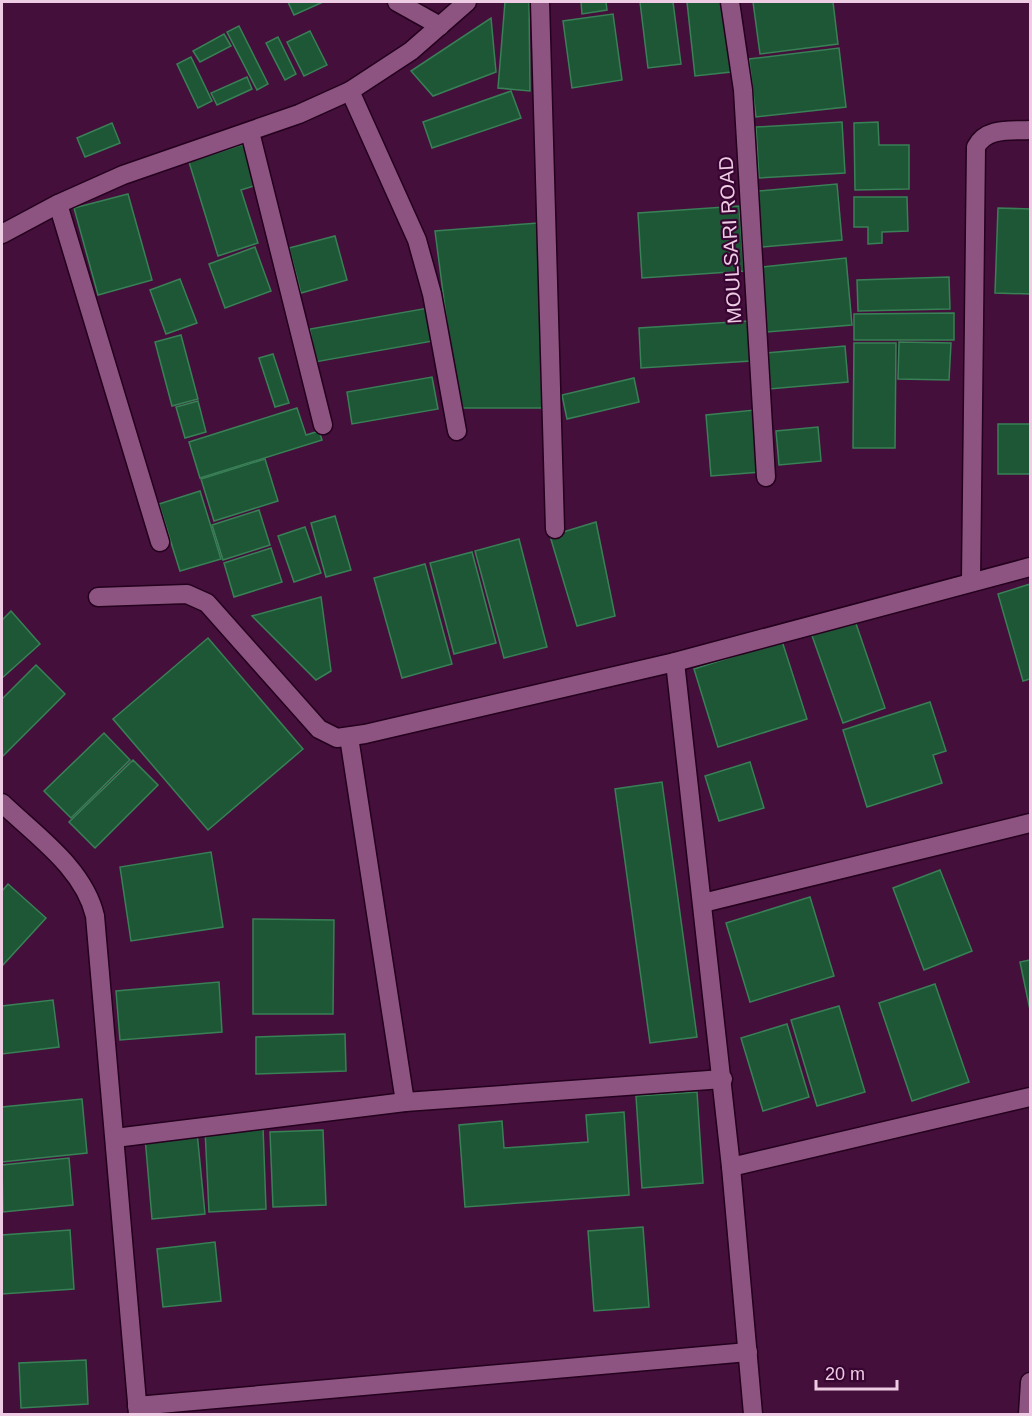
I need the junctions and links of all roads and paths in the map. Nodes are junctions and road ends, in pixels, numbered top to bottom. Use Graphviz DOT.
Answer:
graph roads {
  1 [pos="397,2"];
  2 [pos="466,2"];
  3 [pos="540,2"];
  4 [pos="730,2"];
  5 [pos="440,26"];
  6 [pos="350,91"];
  7 [pos="1030,130"];
  8 [pos="250,132"];
  9 [pos="58,204"];
  10 [pos="2,234"];
  11 [pos="323,425"];
  12 [pos="457,431"];
  13 [pos="766,477"];
  14 [pos="555,530"];
  15 [pos="160,542"];
  16 [pos="1030,567"];
  17 [pos="970,581"];
  18 [pos="98,597"];
  19 [pos="675,662"];
  20 [pos="349,737"];
  21 [pos="2,803"];
  22 [pos="1030,823"];
  23 [pos="703,903"];
  24 [pos="723,1079"];
  25 [pos="1030,1097"];
  26 [pos="405,1102"];
  27 [pos="115,1138"];
  28 [pos="731,1167"];
  29 [pos="748,1352"];
  30 [pos="1030,1382"];
  31 [pos="137,1410"];
  32 [pos="753,1414"];
  33 [pos="1028,1414"];
  1 -- 5 [label="street"];
  2 -- 5 [label="street"];
  3 -- 14 [label="street"];
  4 -- 13 [label="street, MOULSARI ROAD"];
  5 -- 6 [label="street"];
  6 -- 8 [label="street"];
  6 -- 12 [label="street"];
  7 -- 17 [label="street"];
  8 -- 9 [label="street"];
  8 -- 11 [label="street"];
  9 -- 10 [label="street"];
  9 -- 15 [label="street"];
  16 -- 17 [label="street"];
  17 -- 19 [label="street"];
  18 -- 20 [label="street"];
  19 -- 20 [label="street"];
  19 -- 23 [label="street"];
  20 -- 26 [label="street"];
  21 -- 27 [label="street"];
  22 -- 23 [label="street"];
  23 -- 24 [label="street"];
  24 -- 26 [label="street"];
  24 -- 28 [label="street"];
  25 -- 28 [label="street"];
  26 -- 27 [label="street"];
  27 -- 31 [label="street"];
  28 -- 29 [label="street"];
  29 -- 31 [label="street"];
  29 -- 32 [label="street"];
  30 -- 33 [label="street"];
}
